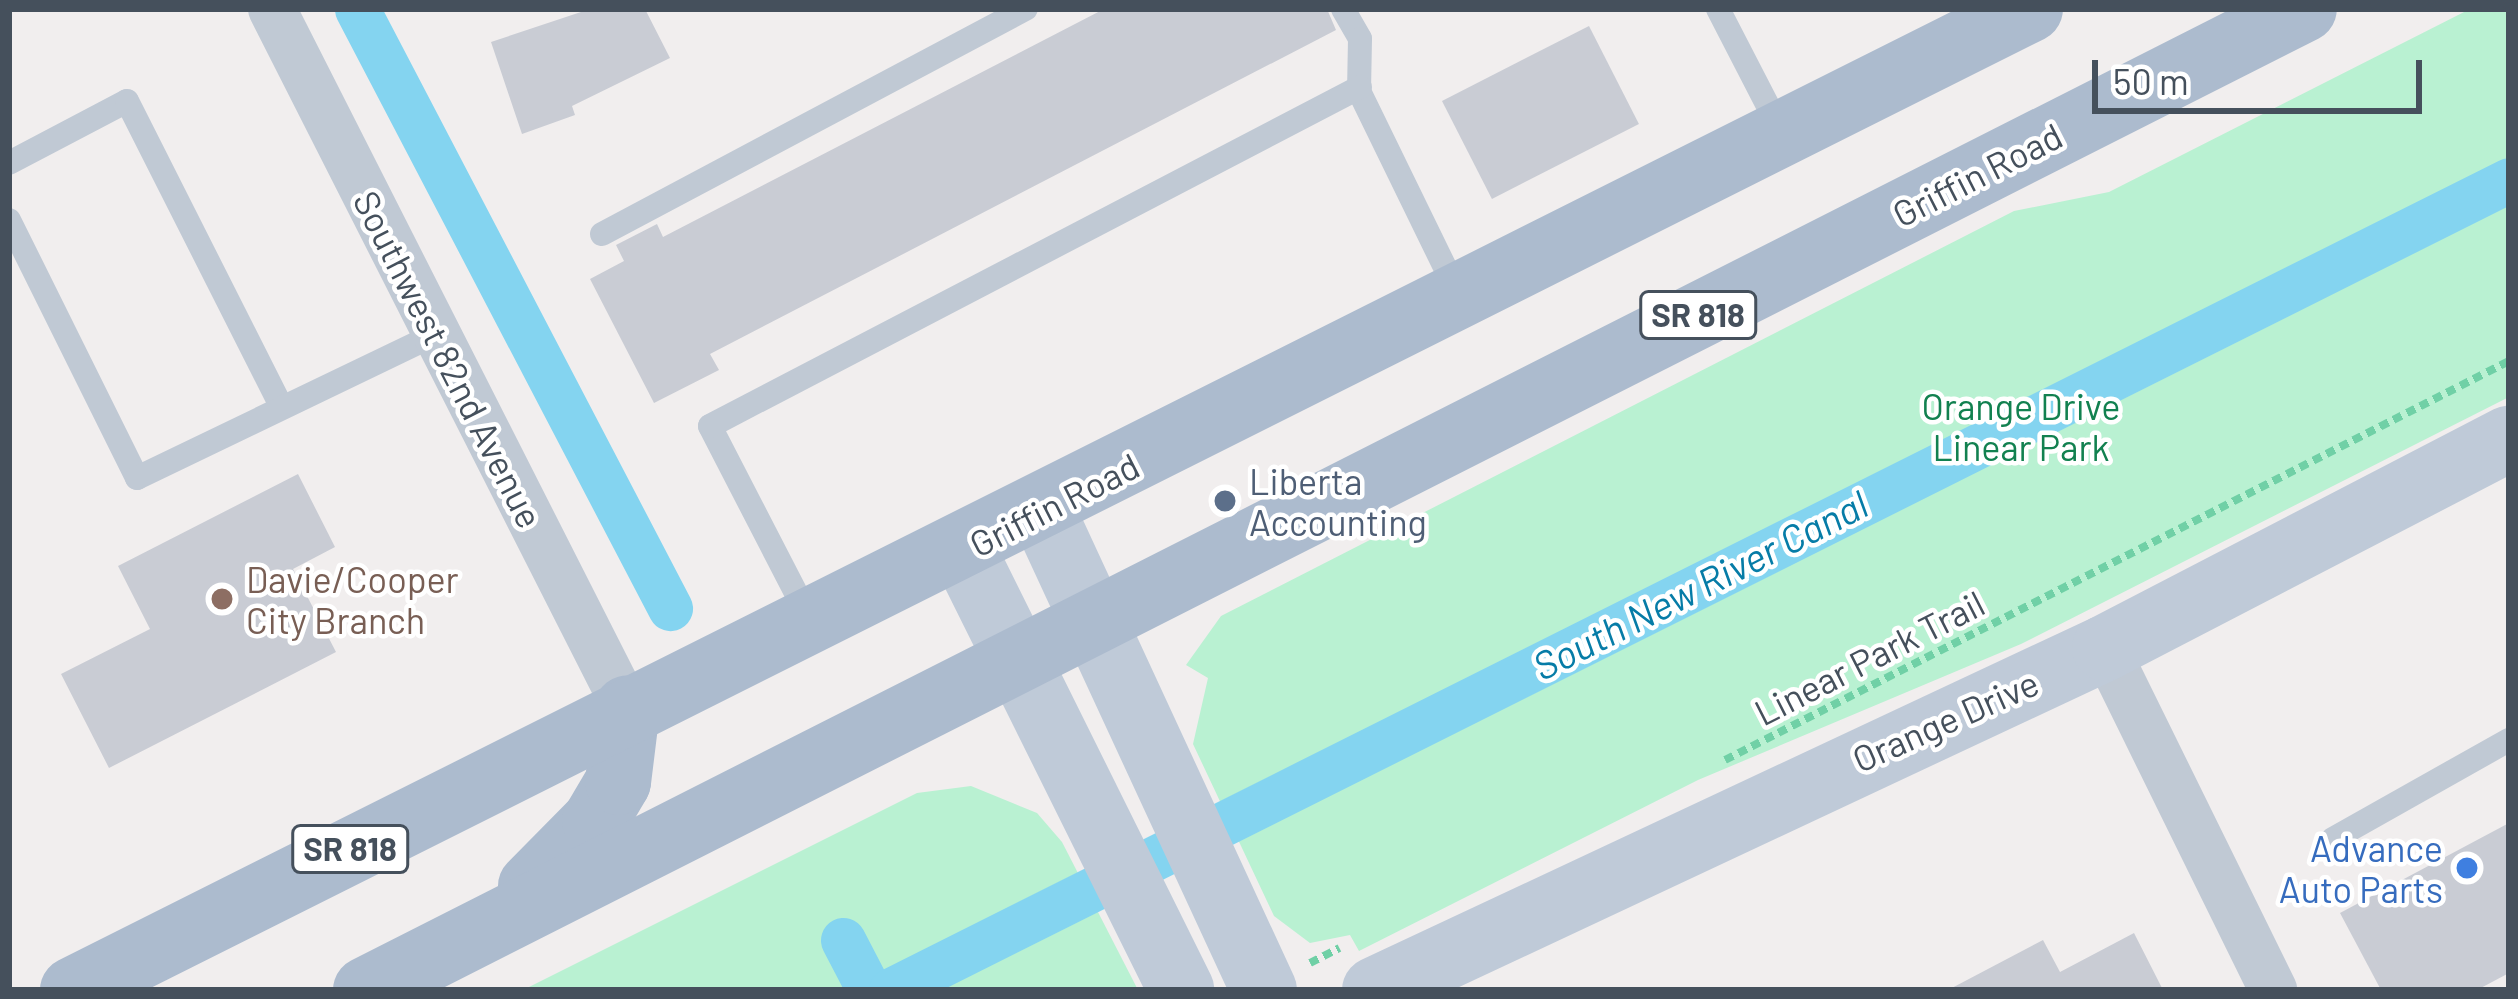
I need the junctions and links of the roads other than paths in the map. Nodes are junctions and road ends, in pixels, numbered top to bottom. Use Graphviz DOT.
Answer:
graph roads {
  1 [pos="272,9"];
  2 [pos="1026,9"];
  3 [pos="1343,9"];
  4 [pos="1718,9"];
  5 [pos="2030,9"];
  6 [pos="2304,9"];
  7 [pos="1360,87"];
  8 [pos="1784,135"];
  9 [pos="9,163"];
  10 [pos="9,220"];
  11 [pos="602,234"];
  12 [pos="1461,300"];
  13 [pos="436,334"];
  14 [pos="280,404"];
  15 [pos="2509,439"];
  16 [pos="1042,510"];
  17 [pos="963,550"];
  18 [pos="1092,621"];
  19 [pos="812,623"];
  20 [pos="2105,648"];
  21 [pos="1016,659"];
  22 [pos="627,709"];
  23 [pos="2509,740"];
  24 [pos="2333,839"];
  25 [pos="490,927"];
  26 [pos="1365,966"];
  27 [pos="1276,970"];
  28 [pos="73,990"];
  29 [pos="366,990"];
  30 [pos="1180,990"];
  31 [pos="2273,990"];
  1 -- 13 [label="street, Southwest 82nd Avenue"];
  2 -- 11 [label="lane"];
  3 -- 7 [label="lane"];
  4 -- 8 [label="lane"];
  5 -- 8 [label="main road, Griffin Road / SR 818"];
  6 -- 18 [label="main road, Griffin Road / SR 818"];
  7 -- 12 [label="lane"];
  7 -- 19 [label="lane"];
  8 -- 12 [label="main road, Griffin Road / SR 818"];
  9 -- 14 [label="lane"];
  10 -- 14 [label="lane"];
  12 -- 16 [label="main road, Griffin Road / SR 818"];
  13 -- 14 [label="lane"];
  13 -- 22 [label="street, Southwest 82nd Avenue"];
  15 -- 20 [label="street, Orange Drive"];
  16 -- 17 [label="main road, Griffin Road / SR 818"];
  16 -- 18 [label="street"];
  17 -- 19 [label="main road, Griffin Road / SR 818"];
  17 -- 21 [label="street"];
  18 -- 21 [label="main road, Griffin Road / SR 818"];
  18 -- 27 [label="street"];
  19 -- 22 [label="main road, Griffin Road / SR 818"];
  20 -- 26 [label="street, Orange Drive"];
  20 -- 31 [label="street"];
  21 -- 25 [label="main road, Griffin Road / SR 818"];
  21 -- 30 [label="street"];
  22 -- 25 [label="main road"];
  22 -- 28 [label="main road, Griffin Road / SR 818"];
  23 -- 24 [label="lane"];
  25 -- 29 [label="main road, Griffin Road / SR 818"];
}
